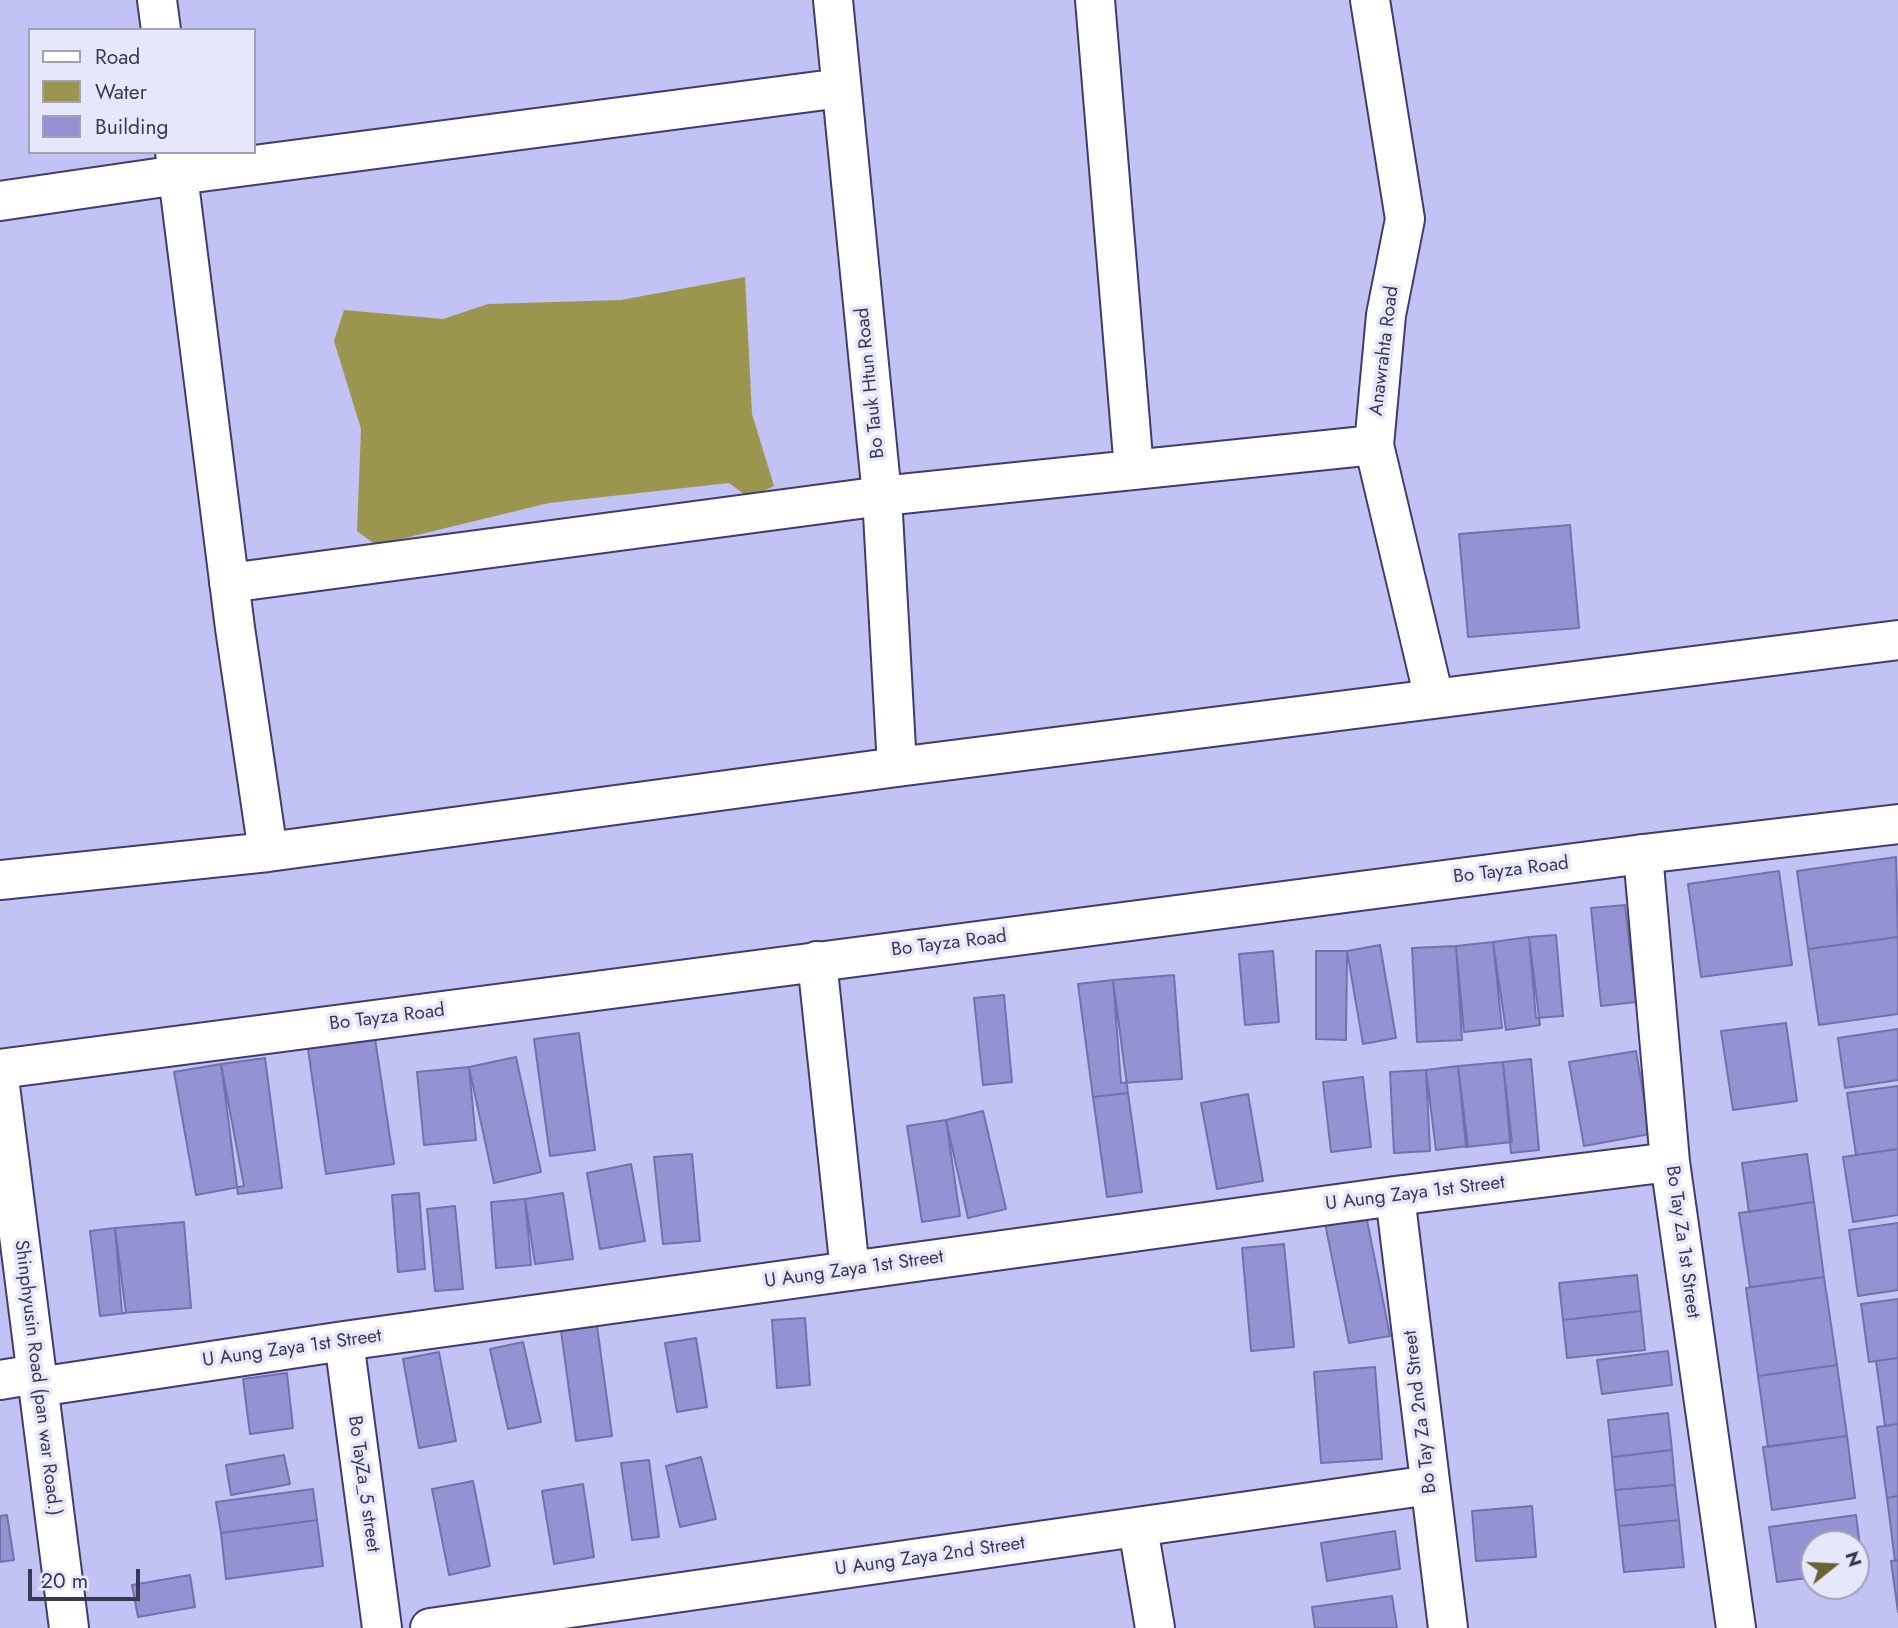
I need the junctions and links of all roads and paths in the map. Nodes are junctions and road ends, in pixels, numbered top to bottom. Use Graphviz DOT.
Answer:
graph roads {
  1 [pos="157,0"];
  2 [pos="833,0"];
  3 [pos="1095,0"];
  4 [pos="1370,0"];
  5 [pos="161,28"];
  6 [pos="841,88"];
  7 [pos="176,164"];
  8 [pos="0,201"];
  9 [pos="1374,445"];
  10 [pos="1134,470"];
  11 [pos="882,496"];
  12 [pos="229,583"];
  13 [pos="1898,640"];
  14 [pos="1434,698"];
  15 [pos="897,767"];
  16 [pos="1898,824"];
  17 [pos="268,852"];
  18 [pos="1643,854"];
  19 [pos="0,880"];
  20 [pos="817,961"];
  21 [pos="0,1069"];
  22 [pos="0,1086"];
  23 [pos="1670,1161"];
  24 [pos="1395,1196"];
  25 [pos="850,1271"];
  26 [pos="344,1341"];
  27 [pos="25,1380"];
  28 [pos="1430,1485"];
  29 [pos="1138,1528"];
  30 [pos="652,1613"];
  31 [pos="69,1628"];
  32 [pos="382,1628"];
  33 [pos="430,1628"];
  34 [pos="1155,1628"];
  35 [pos="1448,1628"];
  36 [pos="1736,1628"];
  1 -- 5 [label="street"];
  2 -- 6 [label="street, Bo Tauk Htun Road"];
  3 -- 10 [label="street"];
  4 -- 9 [label="street, Anawrahta Road"];
  6 -- 7 [label="street"];
  6 -- 11 [label="street, Bo Tauk Htun Road"];
  7 -- 8 [label="street"];
  7 -- 12 [label="street"];
  9 -- 10 [label="street"];
  9 -- 14 [label="street, Anawrahta Road"];
  10 -- 11 [label="street"];
  11 -- 12 [label="street"];
  11 -- 15 [label="street, Bo Tauk Htun Road"];
  12 -- 17 [label="street"];
  13 -- 14 [label="street"];
  14 -- 15 [label="street"];
  15 -- 17 [label="street"];
  16 -- 18 [label="street, Bo Tayza Road"];
  17 -- 19 [label="street"];
  18 -- 20 [label="street, Bo Tayza Road"];
  18 -- 23 [label="street, Bo Tay Za 1st Street"];
  20 -- 21 [label="street, Bo Tayza Road"];
  20 -- 25 [label="street"];
  22 -- 27 [label="street, Shinphyusin Road (pan war Road.)"];
  23 -- 24 [label="street, U Aung Zaya 1st Street"];
  23 -- 36 [label="street, Bo Tay Za 1st Street"];
  24 -- 25 [label="street, U Aung Zaya 1st Street"];
  24 -- 28 [label="street, Bo Tay Za 2nd Street"];
  25 -- 26 [label="street, U Aung Zaya 1st Street"];
  26 -- 27 [label="street, U Aung Zaya 1st Street"];
  26 -- 32 [label="street, Bo TayZa_5 street"];
  27 -- 31 [label="street, Shinphyusin Road (pan war Road.)"];
  28 -- 29 [label="street, U Aung Zaya 2nd Street"];
  28 -- 35 [label="street, Bo Tay Za 2nd Street"];
  29 -- 30 [label="street, U Aung Zaya 2nd Street"];
  29 -- 34 [label="street"];
  30 -- 33 [label="street, U Aung Zaya 2nd Street"];
}
